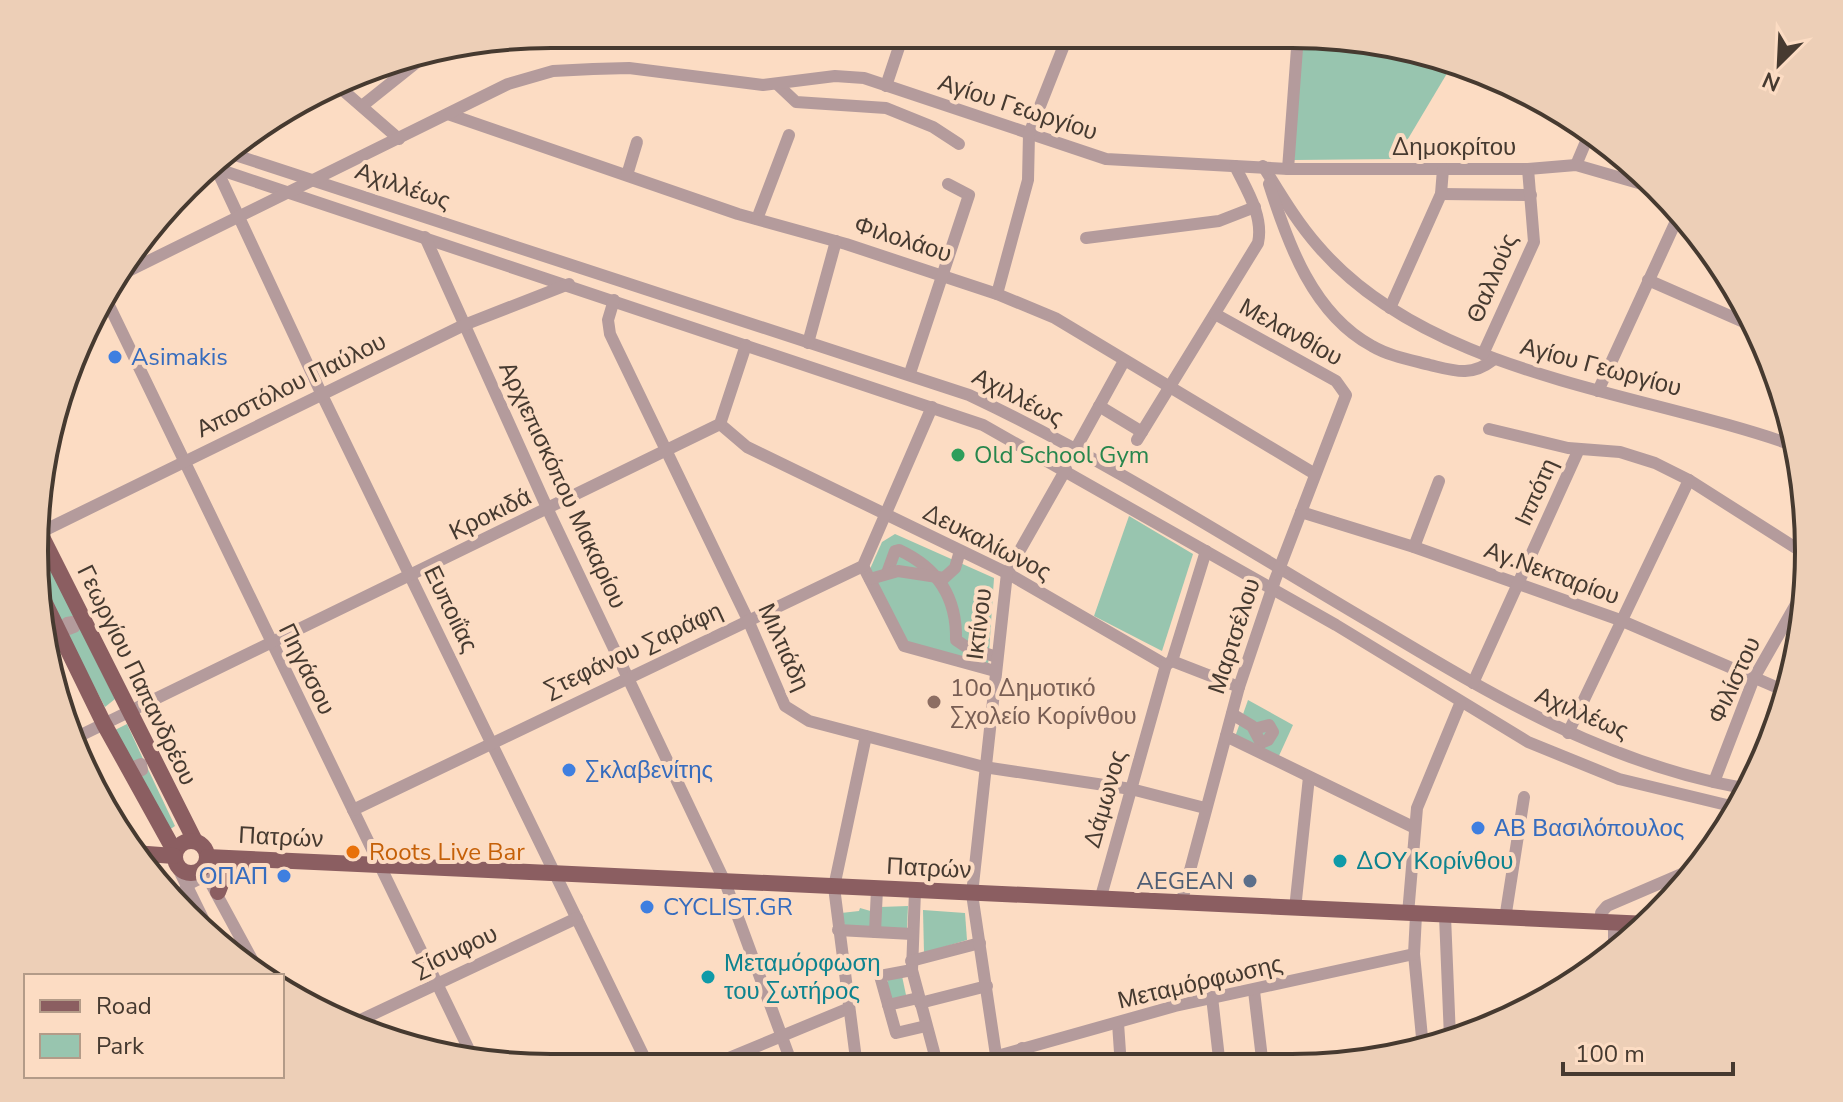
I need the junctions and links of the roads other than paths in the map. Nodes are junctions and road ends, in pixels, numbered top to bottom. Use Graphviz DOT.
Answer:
graph roads {
  1 [pos="899,48"];
  2 [pos="1062,48"];
  3 [pos="1297,48"];
  4 [pos="408,69"];
  5 [pos="778,85"];
  6 [pos="886,86"];
  7 [pos="346,92"];
  8 [pos="362,106"];
  9 [pos="448,114"];
  10 [pos="1029,134"];
  11 [pos="789,135"];
  12 [pos="399,139"];
  13 [pos="637,142"];
  14 [pos="1585,143"];
  15 [pos="959,144"];
  16 [pos="239,157"];
  17 [pos="1576,165"];
  18 [pos="1235,166"];
  19 [pos="1263,166"];
  20 [pos="1288,169"];
  21 [pos="1443,169"];
  22 [pos="1528,169"];
  23 [pos="222,171"];
  24 [pos="217,175"];
  25 [pos="627,175"];
  26 [pos="1633,181"];
  27 [pos="313,182"];
  28 [pos="948,184"];
  29 [pos="291,193"];
  30 [pos="1441,194"];
  31 [pos="1531,195"];
  32 [pos="1255,207"];
  33 [pos="239,218"];
  34 [pos="757,219"];
  35 [pos="1674,224"];
  36 [pos="425,237"];
  37 [pos="1086,238"];
  38 [pos="836,241"];
  39 [pos="136,267"];
  40 [pos="943,275"];
  41 [pos="1648,280"];
  42 [pos="569,284"];
  43 [pos="997,294"];
  44 [pos="614,300"];
  45 [pos="110,308"];
  46 [pos="1390,308"];
  47 [pos="1215,314"];
  48 [pos="1738,320"];
  49 [pos="464,325"];
  50 [pos="808,343"];
  51 [pos="746,345"];
  52 [pos="1488,357"];
  53 [pos="1124,361"];
  54 [pos="910,373"];
  55 [pos="1169,385"];
  56 [pos="1345,389"];
  57 [pos="1598,391"];
  58 [pos="322,395"];
  59 [pos="1099,406"];
  60 [pos="932,407"];
  61 [pos="720,424"];
  62 [pos="1489,429"];
  63 [pos="1782,441"];
  64 [pos="1579,449"];
  65 [pos="667,450"];
  66 [pos="1075,450"];
  67 [pos="184,462"];
  68 [pos="1066,469"];
  69 [pos="1315,474"];
  70 [pos="1689,480"];
  71 [pos="1439,481"];
  72 [pos="548,510"];
  73 [pos="1301,512"];
  74 [pos="887,517"];
  75 [pos="49,527"];
  76 [pos="1414,547"];
  77 [pos="1795,547"];
  78 [pos="960,551"];
  79 [pos="1206,551"];
  80 [pos="48,561"];
  81 [pos="863,566"];
  82 [pos="1279,569"];
  83 [pos="887,573"];
  84 [pos="1007,573"];
  85 [pos="411,576"];
  86 [pos="870,579"];
  87 [pos="937,579"];
  88 [pos="1518,584"];
  89 [pos="1271,591"];
  90 [pos="51,605"];
  91 [pos="1791,612"];
  92 [pos="748,620"];
  93 [pos="1620,620"];
  94 [pos="71,625"];
  95 [pos="270,644"];
  96 [pos="997,657"];
  97 [pos="1169,663"];
  98 [pos="995,671"];
  99 [pos="629,675"];
  100 [pos="1754,678"];
  101 [pos="1473,683"];
  102 [pos="1239,687"];
  103 [pos="1776,687"];
  104 [pos="1460,704"];
  105 [pos="128,713"];
  106 [pos="1232,714"];
  107 [pos="104,724"];
  108 [pos="1254,729"];
  109 [pos="1568,733"];
  110 [pos="83,734"];
  111 [pos="866,736"];
  112 [pos="1226,736"];
  113 [pos="491,743"];
  114 [pos="140,767"];
  115 [pos="984,767"];
  116 [pos="1309,777"];
  117 [pos="1714,782"];
  118 [pos="1736,787"];
  119 [pos="1131,789"];
  120 [pos="1524,797"];
  121 [pos="1726,805"];
  122 [pos="1205,808"];
  123 [pos="353,810"];
  124 [pos="1413,827"];
  125 [pos="195,841"];
  126 [pos="151,855"];
  127 [pos="176,858"];
  128 [pos="260,860"];
  129 [pos="377,865"];
  130 [pos="205,867"];
  131 [pos="556,874"];
  132 [pos="1675,877"];
  133 [pos="725,882"];
  134 [pos="187,887"];
  135 [pos="834,887"];
  136 [pos="877,889"];
  137 [pos="915,891"];
  138 [pos="218,892"];
  139 [pos="182,893"];
  140 [pos="972,894"];
  141 [pos="1100,900"];
  142 [pos="1181,904"];
  143 [pos="1295,909"];
  144 [pos="199,910"];
  145 [pos="1412,914"];
  146 [pos="1445,916"];
  147 [pos="577,918"];
  148 [pos="1505,919"];
  149 [pos="1612,924"];
  150 [pos="1629,924"];
  151 [pos="838,930"];
  152 [pos="875,932"];
  153 [pos="912,934"];
  154 [pos="1613,938"];
  155 [pos="980,943"];
  156 [pos="249,953"];
  157 [pos="1414,954"];
  158 [pos="912,966"];
  159 [pos="438,984"];
  160 [pos="987,986"];
  161 [pos="1254,991"];
  162 [pos="1212,997"];
  163 [pos="919,1000"];
  164 [pos="888,1005"];
  165 [pos="847,1009"];
  166 [pos="365,1018"];
  167 [pos="1118,1023"];
  168 [pos="926,1026"];
  169 [pos="1450,1028"];
  170 [pos="782,1034"];
  171 [pos="1422,1037"];
  172 [pos="468,1047"];
  173 [pos="1022,1048"];
  174 [pos="643,1054"];
  175 [pos="737,1054"];
  176 [pos="789,1054"];
  177 [pos="855,1054"];
  178 [pos="934,1054"];
  179 [pos="996,1054"];
  180 [pos="1000,1054"];
  181 [pos="1024,1054"];
  182 [pos="1120,1054"];
  183 [pos="1219,1054"];
  184 [pos="1261,1054"];
  1 -- 6 [label="street"];
  2 -- 10 [label="street"];
  3 -- 20 [label="street"];
  4 -- 8 [label="street"];
  5 -- 6 [label="street, Αγίου Γεωργίου"];
  5 -- 9 [label="street, Αγίου Γεωργίου"];
  5 -- 15 [label="street"];
  6 -- 10 [label="street, Αγίου Γεωργίου"];
  7 -- 8 [label="street"];
  8 -- 12 [label="street"];
  9 -- 12 [label="street, Αγίου Γεωργίου"];
  9 -- 25 [label="street, Φιλολάου"];
  10 -- 18 [label="street, Αγίου Γεωργίου"];
  10 -- 43 [label="street"];
  11 -- 34 [label="street"];
  12 -- 27 [label="street, Αγίου Γεωργίου"];
  13 -- 25 [label="street"];
  14 -- 17 [label="street"];
  16 -- 27 [label="street, Αχιλλέως"];
  17 -- 22 [label="street, Δημοκρίτου"];
  17 -- 26 [label="street, Δημοκρίτου"];
  18 -- 19 [label="street, Αγίου Γεωργίου"];
  18 -- 32 [label="street"];
  19 -- 20 [label="street, Δημοκρίτου"];
  19 -- 46 [label="street, Αγίου Γεωργίου"];
  19 -- 52 [label="street"];
  20 -- 21 [label="street, Δημοκρίτου"];
  21 -- 22 [label="street, Δημοκρίτου"];
  21 -- 30 [label="street"];
  22 -- 31 [label="street, Θαλλούς"];
  23 -- 29 [label="street, Αχιλλέως"];
  24 -- 33 [label="street, Ευποιΐας"];
  25 -- 34 [label="street, Φιλολάου"];
  27 -- 29 [label="street, Αγίου Γεωργίου"];
  27 -- 50 [label="street, Αχιλλέως"];
  28 -- 40 [label="street"];
  29 -- 33 [label="street, Αγίου Γεωργίου"];
  29 -- 36 [label="street, Αχιλλέως"];
  30 -- 31 [label="street"];
  30 -- 46 [label="street"];
  31 -- 52 [label="street, Θαλλούς"];
  32 -- 37 [label="street"];
  32 -- 47 [label="street"];
  33 -- 39 [label="street, Αγίου Γεωργίου"];
  33 -- 58 [label="street, Ευποιΐας"];
  34 -- 38 [label="street, Φιλολάου"];
  35 -- 41 [label="street"];
  36 -- 42 [label="street, Αχιλλέως"];
  36 -- 49 [label="street, Αρχιεπισκόπου Μακαρίου"];
  38 -- 40 [label="street, Φιλολάου"];
  38 -- 50 [label="street"];
  40 -- 43 [label="street, Φιλολάου"];
  40 -- 54 [label="street"];
  41 -- 48 [label="street"];
  41 -- 57 [label="street"];
  42 -- 44 [label="street, Αχιλλέως"];
  42 -- 49 [label="street, Αποστόλου Παύλου"];
  43 -- 53 [label="street, Φιλολάου"];
  44 -- 51 [label="street, Αχιλλέως"];
  44 -- 65 [label="street, Μιλτιάδη"];
  45 -- 67 [label="street, Πηγάσου"];
  46 -- 52 [label="street, Αγίου Γεωργίου"];
  47 -- 55 [label="street"];
  47 -- 56 [label="street, Μελανθίου"];
  49 -- 58 [label="street, Αποστόλου Παύλου"];
  49 -- 72 [label="street, Αρχιεπισκόπου Μακαρίου"];
  50 -- 54 [label="street, Αχιλλέως"];
  51 -- 60 [label="street, Αχιλλέως"];
  51 -- 61 [label="street"];
  52 -- 57 [label="street, Αγίου Γεωργίου"];
  53 -- 55 [label="street, Φιλολάου"];
  53 -- 59 [label="street"];
  54 -- 66 [label="street, Αχιλλέως"];
  55 -- 59 [label="street"];
  55 -- 69 [label="street, Φιλολάου"];
  56 -- 69 [label="street, Μαρτσέλου"];
  57 -- 63 [label="street, Αγίου Γεωργίου"];
  58 -- 67 [label="street, Αποστόλου Παύλου"];
  58 -- 85 [label="street, Ευποιΐας"];
  59 -- 66 [label="street"];
  60 -- 68 [label="street, Αχιλλέως"];
  60 -- 74 [label="street"];
  61 -- 65 [label="street, Κροκιδά"];
  61 -- 74 [label="street, Δευκαλίωνος"];
  62 -- 64 [label="street"];
  64 -- 70 [label="street"];
  64 -- 88 [label="street, Ιππότη"];
  65 -- 72 [label="street, Κροκιδά"];
  65 -- 92 [label="street, Μιλτιάδη"];
  66 -- 82 [label="street, Αχιλλέως"];
  67 -- 75 [label="street, Αποστόλου Παύλου"];
  67 -- 95 [label="street, Πηγάσου"];
  68 -- 79 [label="street, Αχιλλέως"];
  68 -- 84 [label="street, Ικτίνου"];
  69 -- 73 [label="street, Μαρτσέλου"];
  70 -- 77 [label="street"];
  70 -- 93 [label="street"];
  71 -- 76 [label="street"];
  72 -- 85 [label="street, Κροκιδά"];
  72 -- 99 [label="street, Αρχιεπισκόπου Μακαρίου"];
  73 -- 76 [label="street, Αγ.Νεκταρίου"];
  73 -- 82 [label="street, Μαρτσέλου"];
  74 -- 78 [label="street, Δευκαλίωνος"];
  74 -- 81 [label="street"];
  76 -- 88 [label="street, Αγ.Νεκταρίου"];
  78 -- 84 [label="street, Δευκαλίωνος"];
  78 -- 87 [label="street"];
  79 -- 89 [label="street, Αχιλλέως"];
  79 -- 97 [label="street, Δάμωνος"];
  80 -- 94 [label="main road, Γεωργίου Παπανδρέου"];
  81 -- 86 [label="street"];
  81 -- 92 [label="street, Στεφάνου Σαράφη"];
  82 -- 89 [label="street, Μαρτσέλου"];
  82 -- 101 [label="street, Αχιλλέως"];
  83 -- 86 [label="street"];
  83 -- 87 [label="street"];
  83 -- 87 [label="street"];
  84 -- 96 [label="street, Ικτίνου"];
  84 -- 97 [label="street, Δευκαλίωνος"];
  85 -- 95 [label="street, Κροκιδά"];
  85 -- 113 [label="street, Ευποιΐας"];
  86 -- 98 [label="street"];
  87 -- 96 [label="street"];
  88 -- 93 [label="street, Αγ.Νεκταρίου"];
  88 -- 101 [label="street, Ιππότη"];
  89 -- 102 [label="street, Μαρτσέλου"];
  89 -- 104 [label="street, Αχιλλέως"];
  90 -- 94 [label="main road, Γεωργίου Παπανδρέου"];
  91 -- 100 [label="street, Φιλίστου"];
  92 -- 99 [label="street, Στεφάνου Σαράφη"];
  92 -- 111 [label="street, Μιλτιάδη"];
  93 -- 100 [label="street, Αγ.Νεκταρίου"];
  93 -- 109 [label="street"];
  94 -- 105 [label="main road, Γεωργίου Παπανδρέου"];
  94 -- 107 [label="main road, Γεωργίου Παπανδρέου"];
  95 -- 105 [label="street, Κροκιδά"];
  95 -- 123 [label="street, Πηγάσου"];
  96 -- 98 [label="street, Ικτίνου"];
  97 -- 102 [label="street, Δευκαλίωνος"];
  97 -- 119 [label="street, Δάμωνος"];
  98 -- 115 [label="street, Ικτίνου"];
  99 -- 113 [label="street, Στεφάνου Σαράφη"];
  99 -- 133 [label="street, Αρχιεπισκόπου Μακαρίου"];
  100 -- 103 [label="street, Αγ.Νεκταρίου"];
  100 -- 117 [label="street, Φιλίστου"];
  101 -- 109 [label="street, Αχιλλέως"];
  102 -- 106 [label="street, Μαρτσέλου"];
  104 -- 121 [label="street, Αχιλλέως"];
  104 -- 124 [label="street"];
  105 -- 107 [label="street, Κροκιδά"];
  105 -- 114 [label="main road, Γεωργίου Παπανδρέου"];
  106 -- 108 [label="street"];
  106 -- 112 [label="street, Μαρτσέλου"];
  107 -- 110 [label="street, Κροκιδά"];
  107 -- 114 [label="main road, Γεωργίου Παπανδρέου"];
  109 -- 117 [label="street, Αχιλλέως"];
  111 -- 115 [label="street, Μιλτιάδη"];
  111 -- 135 [label="street"];
  112 -- 116 [label="street"];
  112 -- 122 [label="street, Μαρτσέλου"];
  113 -- 123 [label="street, Στεφάνου Σαράφη"];
  113 -- 131 [label="street, Ευποιΐας"];
  114 -- 125 [label="main road, Γεωργίου Παπανδρέου"];
  114 -- 127 [label="main road, Γεωργίου Παπανδρέου"];
  115 -- 119 [label="street, Μιλτιάδη"];
  115 -- 140 [label="street, Ικτίνου"];
  116 -- 124 [label="street"];
  116 -- 143 [label="street"];
  117 -- 118 [label="street, Αχιλλέως"];
  119 -- 122 [label="street, Μιλτιάδη"];
  119 -- 141 [label="street, Δάμωνος"];
  120 -- 148 [label="street"];
  122 -- 142 [label="street, Μαρτσέλου"];
  123 -- 129 [label="street, Πηγάσου"];
  124 -- 145 [label="street"];
  125 -- 127 [label="main road"];
  125 -- 130 [label="main road"];
  126 -- 127 [label="main road"];
  127 -- 130 [label="main road"];
  127 -- 134 [label="street, Γεωργίου Παπανδρέου"];
  128 -- 129 [label="main road, Πατρών"];
  128 -- 130 [label="main road, Πατρών"];
  128 -- 138 [label="main road"];
  129 -- 131 [label="main road, Πατρών"];
  129 -- 159 [label="street, Πηγάσου"];
  130 -- 134 [label="street"];
  130 -- 138 [label="street"];
  131 -- 133 [label="main road, Πατρών"];
  131 -- 147 [label="street, Ευποιΐας"];
  132 -- 149 [label="street"];
  133 -- 135 [label="main road, Πατρών"];
  133 -- 170 [label="street, Αρχιεπισκόπου Μακαρίου"];
  134 -- 139 [label="street"];
  134 -- 144 [label="street, Γεωργίου Παπανδρέου"];
  135 -- 136 [label="main road, Πατρών"];
  135 -- 151 [label="street"];
  136 -- 137 [label="main road, Πατρών"];
  136 -- 152 [label="street"];
  137 -- 140 [label="main road, Πατρών"];
  137 -- 153 [label="street"];
  138 -- 156 [label="street"];
  140 -- 141 [label="main road, Πατρών"];
  140 -- 155 [label="street, Ικτίνου"];
  141 -- 142 [label="main road, Πατρών"];
  142 -- 143 [label="main road, Πατρών"];
  143 -- 145 [label="main road, Πατρών"];
  145 -- 146 [label="main road, Πατρών"];
  145 -- 157 [label="street"];
  146 -- 148 [label="main road, Πατρών"];
  146 -- 169 [label="street"];
  147 -- 159 [label="street, Σίσυφου"];
  147 -- 174 [label="street, Ευποιΐας"];
  148 -- 149 [label="main road, Πατρών"];
  149 -- 150 [label="main road, Πατρών"];
  149 -- 154 [label="street"];
  151 -- 152 [label="street"];
  151 -- 165 [label="street"];
  152 -- 153 [label="street"];
  153 -- 158 [label="street"];
  155 -- 158 [label="street"];
  155 -- 160 [label="street, Ικτίνου"];
  157 -- 161 [label="street, Μεταμόρφωσης"];
  157 -- 171 [label="street"];
  158 -- 163 [label="street"];
  158 -- 164 [label="street"];
  159 -- 166 [label="street, Σίσυφου"];
  159 -- 172 [label="street, Πηγάσου"];
  160 -- 163 [label="street"];
  160 -- 179 [label="street, Ικτίνου"];
  161 -- 162 [label="street, Μεταμόρφωσης"];
  161 -- 184 [label="street"];
  162 -- 167 [label="street, Μεταμόρφωσης"];
  162 -- 183 [label="street"];
  163 -- 164 [label="street"];
  163 -- 168 [label="street"];
  164 -- 168 [label="street"];
  165 -- 170 [label="street"];
  165 -- 177 [label="street"];
  167 -- 173 [label="street, Μεταμόρφωσης"];
  167 -- 182 [label="street"];
  168 -- 178 [label="street"];
  170 -- 175 [label="street"];
  170 -- 176 [label="street, Αρχιεπισκόπου Μακαρίου"];
  173 -- 180 [label="street, Μεταμόρφωσης"];
  173 -- 181 [label="street"];
}
